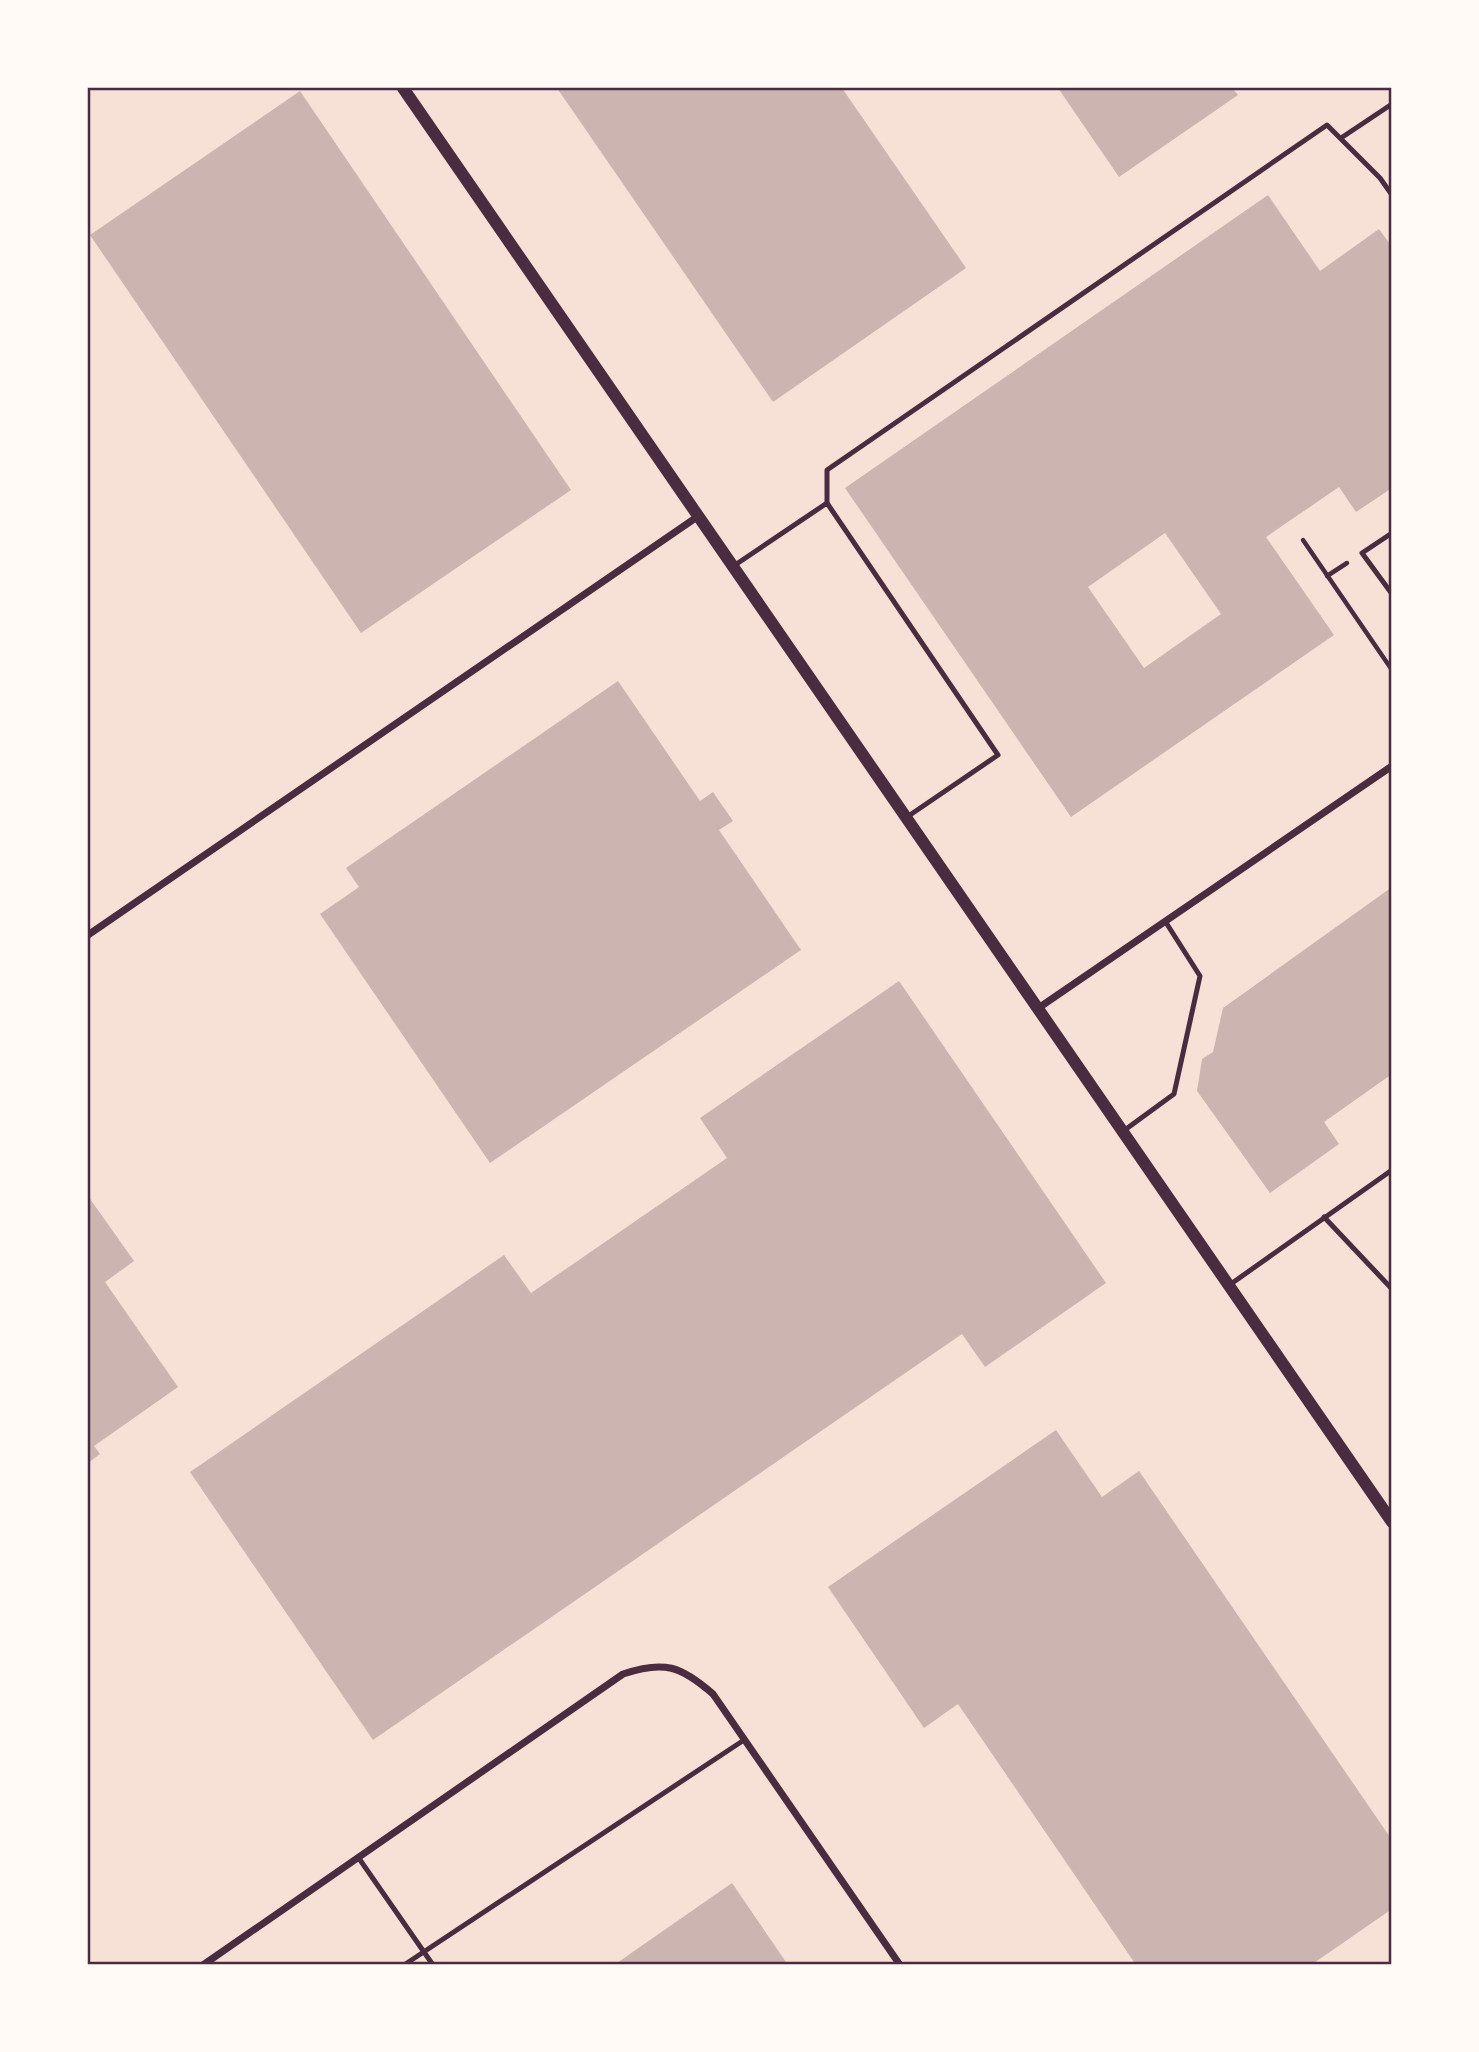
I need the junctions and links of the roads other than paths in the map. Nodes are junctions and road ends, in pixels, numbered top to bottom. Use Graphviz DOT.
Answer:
graph roads {
  1 [pos="403,88"];
  2 [pos="1391,104"];
  3 [pos="1341,138"];
  4 [pos="1391,195"];
  5 [pos="827,503"];
  6 [pos="697,517"];
  7 [pos="1391,533"];
  8 [pos="732,567"];
  9 [pos="1391,594"];
  10 [pos="1391,766"];
  11 [pos="905,818"];
  12 [pos="1165,922"];
  13 [pos="88,936"];
  14 [pos="1037,1009"];
  15 [pos="1122,1132"];
  16 [pos="1391,1170"];
  17 [pos="1324,1217"];
  18 [pos="1228,1286"];
  19 [pos="1391,1289"];
  20 [pos="1391,1522"];
  21 [pos="744,1740"];
  22 [pos="358,1857"];
  23 [pos="424,1952"];
  24 [pos="203,1965"];
  25 [pos="404,1965"];
  26 [pos="433,1965"];
  27 [pos="900,1965"];
  1 -- 6 [label="street"];
  2 -- 3 [label="lane"];
  3 -- 4 [label="lane"];
  3 -- 5 [label="lane"];
  5 -- 8 [label="lane"];
  5 -- 11 [label="lane"];
  6 -- 8 [label="street"];
  6 -- 13 [label="street"];
  7 -- 9 [label="lane"];
  8 -- 11 [label="street"];
  10 -- 12 [label="street"];
  11 -- 14 [label="street"];
  12 -- 14 [label="street"];
  12 -- 15 [label="lane"];
  14 -- 15 [label="street"];
  15 -- 18 [label="street"];
  16 -- 17 [label="lane"];
  17 -- 18 [label="lane"];
  17 -- 19 [label="lane"];
  18 -- 20 [label="street"];
  21 -- 22 [label="street"];
  21 -- 23 [label="lane"];
  21 -- 27 [label="street"];
  22 -- 23 [label="lane"];
  22 -- 24 [label="street"];
  23 -- 25 [label="lane"];
  23 -- 26 [label="lane"];
}
